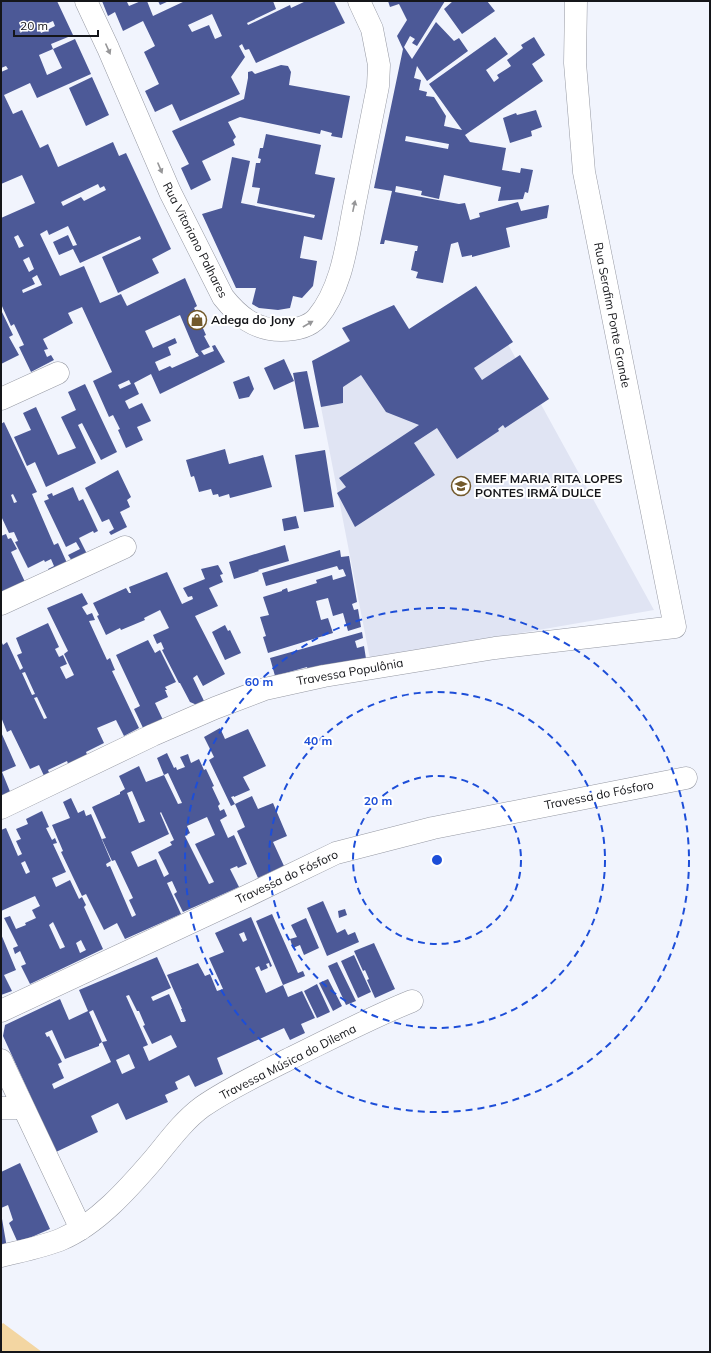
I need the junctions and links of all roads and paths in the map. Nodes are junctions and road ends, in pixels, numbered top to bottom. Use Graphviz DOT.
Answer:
graph roads {
  1 [pos="86,1"];
  2 [pos="359,1"];
  3 [pos="576,1"];
  4 [pos="58,373"];
  5 [pos="1,399"];
  6 [pos="125,547"];
  7 [pos="1,604"];
  8 [pos="675,627"];
  9 [pos="686,778"];
  10 [pos="1,808"];
  11 [pos="412,1001"];
  12 [pos="1,1011"];
  13 [pos="1,1060"];
  14 [pos="1,1108"];
  15 [pos="24,1108"];
  16 [pos="81,1229"];
  17 [pos="1,1256"];
  1 -- 2 [label="street, Rua Vitoriano Palhares, one-way"];
  3 -- 8 [label="street, Rua Serafim Ponte Grande"];
  4 -- 5 [label="street"];
  6 -- 7 [label="street"];
  8 -- 10 [label="street, Travessa Populônia"];
  9 -- 12 [label="street, Travessa do Fósforo"];
  11 -- 16 [label="street, Travessa Música do Dilema"];
  13 -- 15 [label="street"];
  14 -- 15 [label="street"];
  15 -- 16 [label="street"];
  16 -- 17 [label="street, Travessa Música do Dilema"];
}
